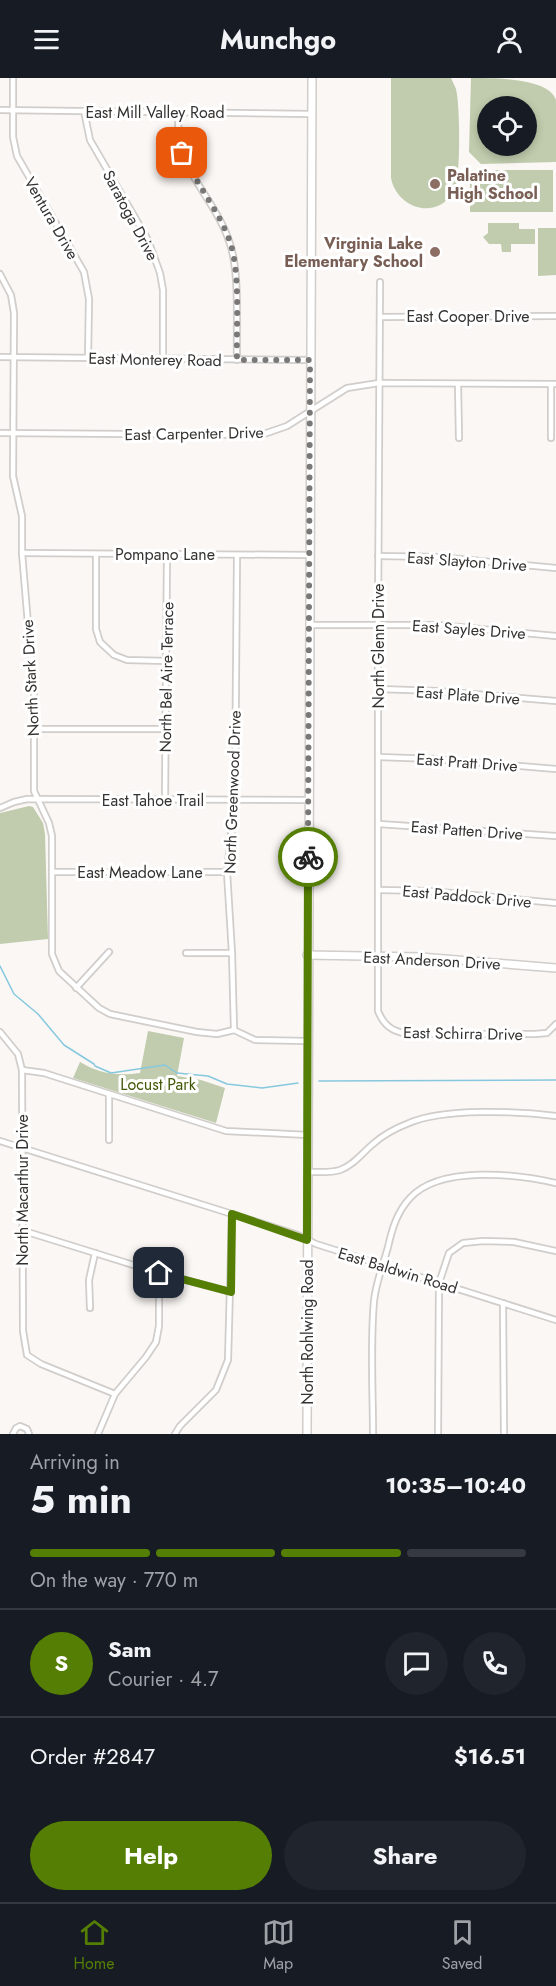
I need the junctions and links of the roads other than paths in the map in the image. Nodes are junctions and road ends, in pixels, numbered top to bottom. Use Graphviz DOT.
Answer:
graph roads {
  1 [pos="13,78"];
  2 [pos="312,78"];
  3 [pos="0,110"];
  4 [pos="12,110"];
  5 [pos="84,111"];
  6 [pos="178,112"];
  7 [pos="311,114"];
  8 [pos="0,274"];
  9 [pos="380,282"];
  10 [pos="380,316"];
  11 [pos="556,316"];
  12 [pos="0,357"];
  13 [pos="14,358"];
  14 [pos="88,358"];
  15 [pos="163,359"];
  16 [pos="237,360"];
  17 [pos="310,360"];
  18 [pos="378,383"];
  19 [pos="458,384"];
  20 [pos="553,384"];
  21 [pos="310,410"];
  22 [pos="0,433"];
  23 [pos="13,433"];
  24 [pos="459,438"];
  25 [pos="551,438"];
  26 [pos="22,553"];
  27 [pos="96,554"];
  28 [pos="167,554"];
  29 [pos="237,555"];
  30 [pos="309,555"];
  31 [pos="378,556"];
  32 [pos="556,568"];
  33 [pos="378,624"];
  34 [pos="309,625"];
  35 [pos="556,636"];
  36 [pos="167,661"];
  37 [pos="379,689"];
  38 [pos="556,701"];
  39 [pos="34,729"];
  40 [pos="166,729"];
  41 [pos="379,757"];
  42 [pos="556,769"];
  43 [pos="38,799"];
  44 [pos="165,800"];
  45 [pos="235,800"];
  46 [pos="308,800"];
  47 [pos="0,808"];
  48 [pos="379,824"];
  49 [pos="556,836"];
  50 [pos="52,872"];
  51 [pos="228,872"];
  52 [pos="379,890"];
  53 [pos="556,903"];
  54 [pos="109,952"];
  55 [pos="186,953"];
  56 [pos="232,953"];
  57 [pos="307,955"];
  58 [pos="378,956"];
  59 [pos="556,968"];
  60 [pos="76,988"];
  61 [pos="378,1011"];
  62 [pos="556,1024"];
  63 [pos="234,1030"];
  64 [pos="0,1032"];
  65 [pos="307,1041"];
  66 [pos="22,1070"];
  67 [pos="109,1095"];
  68 [pos="556,1116"];
  69 [pos="308,1135"];
  70 [pos="109,1140"];
  71 [pos="0,1141"];
  72 [pos="22,1148"];
  73 [pos="308,1172"];
  74 [pos="556,1183"];
  75 [pos="232,1214"];
  76 [pos="21,1230"];
  77 [pos="307,1240"];
  78 [pos="556,1251"];
  79 [pos="95,1253"];
  80 [pos="383,1265"];
  81 [pos="159,1273"];
  82 [pos="439,1283"];
  83 [pos="231,1292"];
  84 [pos="503,1303"];
  85 [pos="90,1308"];
  86 [pos="556,1320"];
  87 [pos="115,1394"];
  88 [pos="13,1434"];
  89 [pos="29,1434"];
  90 [pos="98,1434"];
  91 [pos="175,1434"];
  92 [pos="307,1434"];
  93 [pos="373,1434"];
  94 [pos="438,1434"];
  95 [pos="504,1434"];
  1 -- 4 [label="street, Ventura Drive"];
  2 -- 7 [label="street, North Rohlwing Road"];
  3 -- 4 [label="street, East Mill Valley Road"];
  4 -- 5 [label="street, East Mill Valley Road"];
  4 -- 14 [label="street, Ventura Drive"];
  5 -- 6 [label="street, East Mill Valley Road"];
  5 -- 15 [label="street, Saratoga Drive"];
  6 -- 7 [label="street, East Mill Valley Road"];
  6 -- 16 [label="street"];
  7 -- 17 [label="street, North Rohlwing Road"];
  8 -- 13 [label="street, North Stark Drive"];
  9 -- 10 [label="street, North Glenn Drive"];
  10 -- 11 [label="street, East Cooper Drive"];
  10 -- 18 [label="street, North Glenn Drive"];
  12 -- 13 [label="street, East Monterey Road"];
  13 -- 14 [label="street, East Monterey Road"];
  13 -- 23 [label="street, North Stark Drive"];
  14 -- 15 [label="street, East Monterey Road"];
  15 -- 16 [label="street, East Monterey Road"];
  16 -- 17 [label="street, East Monterey Road"];
  17 -- 21 [label="street, North Rohlwing Road"];
  18 -- 19 [label="street, East Carpenter Drive"];
  18 -- 21 [label="street, East Carpenter Drive"];
  18 -- 31 [label="street, North Glenn Drive"];
  19 -- 20 [label="street, East Carpenter Drive"];
  19 -- 24 [label="street"];
  20 -- 25 [label="street"];
  21 -- 23 [label="street, East Carpenter Drive"];
  21 -- 30 [label="street, North Rohlwing Road"];
  22 -- 23 [label="street, East Carpenter Drive"];
  23 -- 26 [label="street, North Stark Drive"];
  26 -- 27 [label="street, Pompano Lane"];
  26 -- 39 [label="street, North Stark Drive"];
  27 -- 28 [label="street, Pompano Lane"];
  27 -- 36 [label="street"];
  28 -- 29 [label="street, Pompano Lane"];
  28 -- 36 [label="street, North Bel Aire Terrace"];
  29 -- 30 [label="street, Pompano Lane"];
  29 -- 45 [label="street, North Greenwood Drive"];
  30 -- 34 [label="street, North Rohlwing Road"];
  31 -- 32 [label="street, East Slayton Drive"];
  31 -- 33 [label="street, North Glenn Drive"];
  33 -- 34 [label="street, East Sayles Drive"];
  33 -- 35 [label="street, East Sayles Drive"];
  33 -- 37 [label="street, North Glenn Drive"];
  34 -- 46 [label="street, North Rohlwing Road"];
  36 -- 40 [label="street, North Bel Aire Terrace"];
  37 -- 38 [label="street, East Plate Drive"];
  37 -- 41 [label="street, North Glenn Drive"];
  39 -- 40 [label="street"];
  39 -- 43 [label="street, North Stark Drive"];
  40 -- 44 [label="street, North Bel Aire Terrace"];
  41 -- 42 [label="street, East Pratt Drive"];
  41 -- 48 [label="street, North Glenn Drive"];
  43 -- 44 [label="street, East Tahoe Trail"];
  43 -- 47 [label="street, East Tahoe Trail"];
  43 -- 50 [label="street, North Stark Drive"];
  44 -- 45 [label="street, East Tahoe Trail"];
  45 -- 46 [label="street, East Tahoe Trail"];
  45 -- 51 [label="street, North Greenwood Drive"];
  46 -- 57 [label="street, North Rohlwing Road"];
  48 -- 49 [label="street, East Patten Drive"];
  48 -- 52 [label="street, North Glenn Drive"];
  50 -- 51 [label="street, East Meadow Lane"];
  50 -- 60 [label="street, North Stark Drive"];
  51 -- 56 [label="street, North Greenwood Drive"];
  52 -- 53 [label="street, East Paddock Drive"];
  52 -- 58 [label="street, North Glenn Drive"];
  54 -- 60 [label="street"];
  55 -- 56 [label="street"];
  56 -- 63 [label="street, North Greenwood Drive"];
  57 -- 58 [label="street, East Anderson Drive"];
  57 -- 65 [label="street, North Rohlwing Road"];
  58 -- 59 [label="street, East Anderson Drive"];
  58 -- 61 [label="street, North Glenn Drive"];
  60 -- 63 [label="street, North Stark Drive"];
  61 -- 62 [label="street, East Schirra Drive"];
  63 -- 65 [label="street"];
  64 -- 66 [label="street, North Macarthur Drive"];
  65 -- 69 [label="street, North Rohlwing Road"];
  66 -- 67 [label="street"];
  66 -- 72 [label="street, North Macarthur Drive"];
  67 -- 69 [label="street"];
  67 -- 70 [label="street"];
  68 -- 73 [label="street"];
  69 -- 73 [label="street, North Rohlwing Road"];
  71 -- 72 [label="street, East Baldwin Road"];
  72 -- 75 [label="street, East Baldwin Road"];
  72 -- 76 [label="street, North Macarthur Drive"];
  73 -- 77 [label="street, North Rohlwing Road"];
  74 -- 80 [label="street"];
  75 -- 77 [label="street, East Baldwin Road"];
  75 -- 83 [label="street"];
  76 -- 79 [label="street"];
  76 -- 87 [label="street, North Macarthur Drive"];
  77 -- 80 [label="street, East Baldwin Road"];
  77 -- 92 [label="street, North Rohlwing Road"];
  78 -- 82 [label="street"];
  79 -- 81 [label="street"];
  79 -- 85 [label="street"];
  80 -- 82 [label="street, East Baldwin Road"];
  80 -- 93 [label="street"];
  81 -- 83 [label="street"];
  81 -- 87 [label="street"];
  82 -- 84 [label="street, East Baldwin Road"];
  82 -- 94 [label="street"];
  83 -- 91 [label="street"];
  84 -- 86 [label="street, East Baldwin Road"];
  84 -- 95 [label="street"];
  87 -- 90 [label="street"];
  88 -- 89 [label="street"];
}
